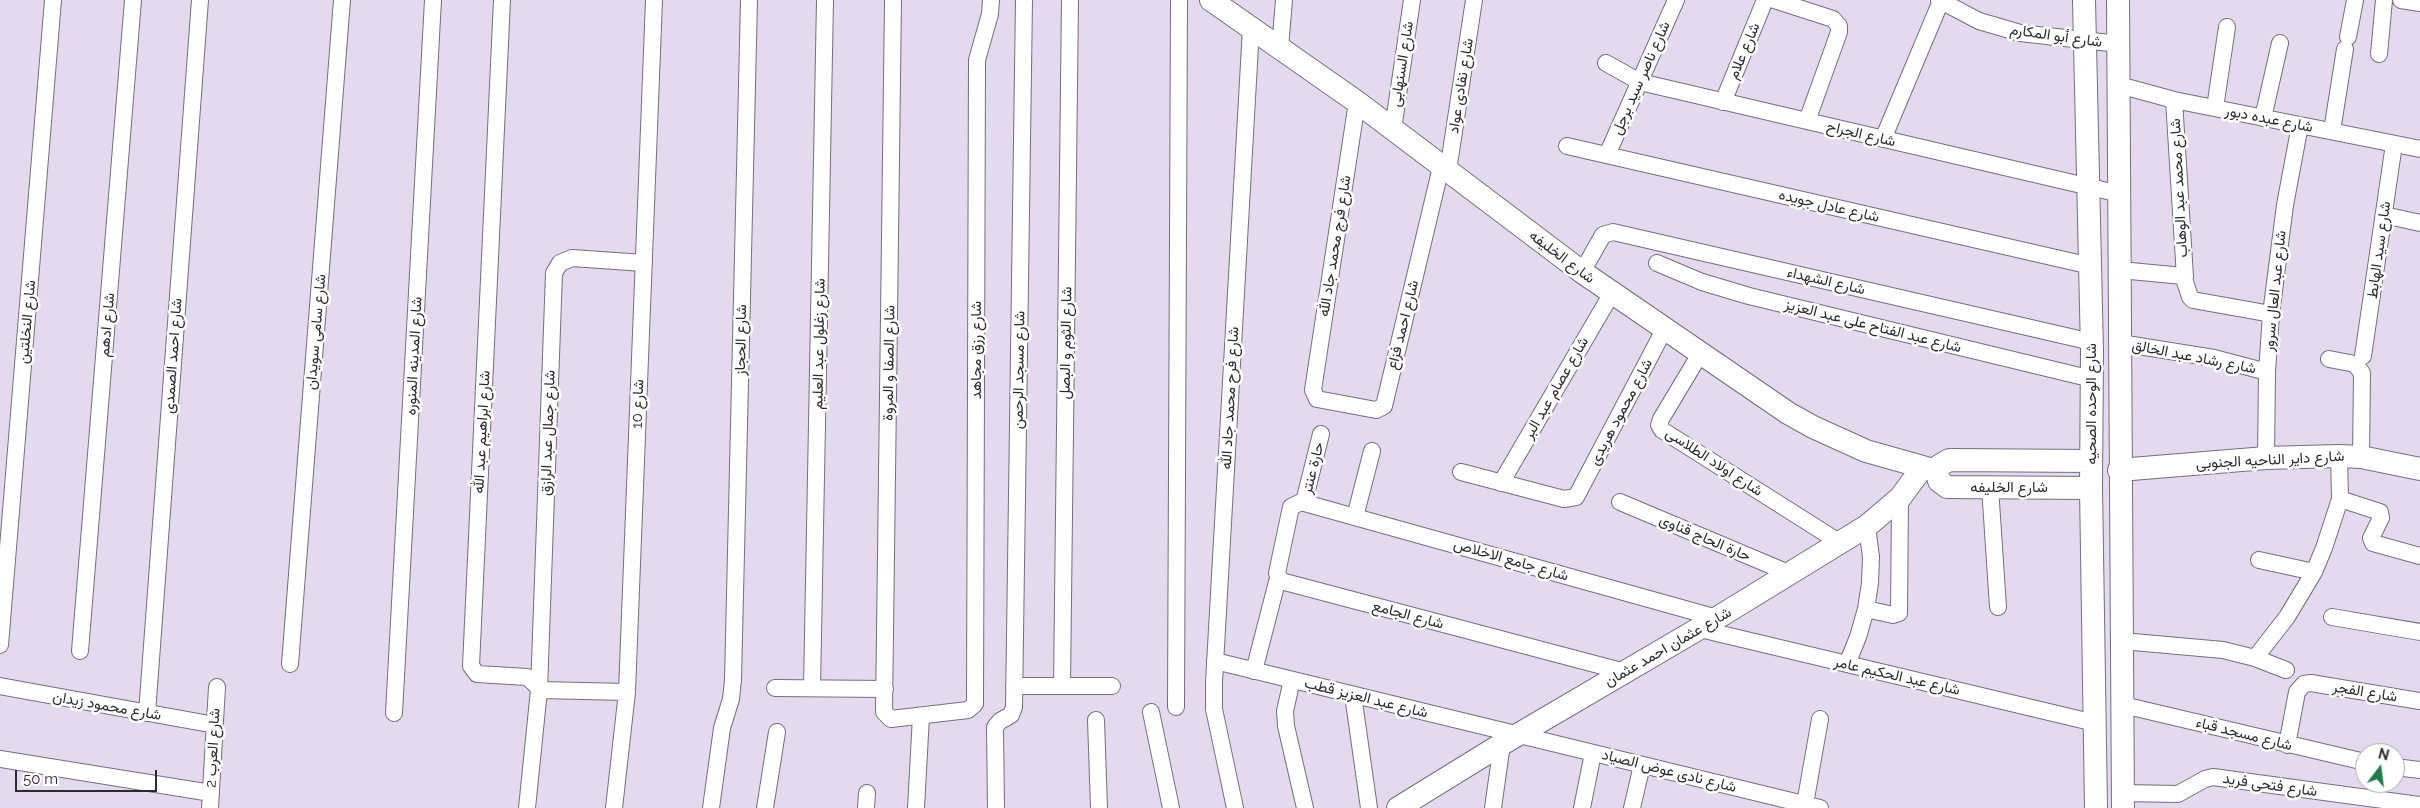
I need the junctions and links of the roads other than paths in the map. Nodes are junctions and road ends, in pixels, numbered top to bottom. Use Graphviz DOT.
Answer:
graph roads {
  1 [pos="53,0"];
  2 [pos="133,0"];
  3 [pos="200,0"];
  4 [pos="342,0"];
  5 [pos="433,0"];
  6 [pos="502,0"];
  7 [pos="654,0"];
  8 [pos="749,0"];
  9 [pos="826,0"];
  10 [pos="894,0"];
  11 [pos="991,0"];
  12 [pos="1024,0"];
  13 [pos="1070,0"];
  14 [pos="1179,0"];
  15 [pos="1284,0"];
  16 [pos="1412,0"];
  17 [pos="1474,0"];
  18 [pos="1676,0"];
  19 [pos="1765,0"];
  20 [pos="1774,0"];
  21 [pos="2084,0"];
  22 [pos="2118,0"];
  23 [pos="2355,0"];
  24 [pos="2384,0"];
  25 [pos="2401,0"];
  26 [pos="1940,1"];
  27 [pos="2420,3"];
  28 [pos="1222,4"];
  29 [pos="2227,27"];
  30 [pos="1251,28"];
  31 [pos="2085,42"];
  32 [pos="2280,43"];
  33 [pos="2118,44"];
  34 [pos="1280,48"];
  35 [pos="2379,54"];
  36 [pos="1606,63"];
  37 [pos="1640,82"];
  38 [pos="2119,85"];
  39 [pos="2174,100"];
  40 [pos="1357,102"];
  41 [pos="1722,102"];
  42 [pos="2215,108"];
  43 [pos="2263,118"];
  44 [pos="1807,121"];
  45 [pos="2300,125"];
  46 [pos="1393,129"];
  47 [pos="2332,131"];
  48 [pos="1884,139"];
  49 [pos="2394,144"];
  50 [pos="1567,146"];
  51 [pos="2420,149"];
  52 [pos="1607,156"];
  53 [pos="1445,169"];
  54 [pos="2089,187"];
  55 [pos="2120,194"];
  56 [pos="2384,215"];
  57 [pos="2420,223"];
  58 [pos="644,263"];
  59 [pos="1657,263"];
  60 [pos="2091,266"];
  61 [pos="2120,270"];
  62 [pos="1582,272"];
  63 [pos="2184,277"];
  64 [pos="1612,293"];
  65 [pos="2271,314"];
  66 [pos="1664,330"];
  67 [pos="2092,346"];
  68 [pos="2120,348"];
  69 [pos="1700,354"];
  70 [pos="2364,356"];
  71 [pos="2329,359"];
  72 [pos="2267,372"];
  73 [pos="2092,379"];
  74 [pos="1313,390"];
  75 [pos="1321,434"];
  76 [pos="1372,451"];
  77 [pos="2339,456"];
  78 [pos="2362,457"];
  79 [pos="2266,458"];
  80 [pos="2091,461"];
  81 [pos="1929,470"];
  82 [pos="2119,470"];
  83 [pos="2420,470"];
  84 [pos="1461,472"];
  85 [pos="1502,482"];
  86 [pos="1990,487"];
  87 [pos="2091,488"];
  88 [pos="1900,498"];
  89 [pos="2340,500"];
  90 [pos="1304,502"];
  91 [pos="1620,502"];
  92 [pos="1355,517"];
  93 [pos="1867,526"];
  94 [pos="1839,542"];
  95 [pos="2420,556"];
  96 [pos="2259,560"];
  97 [pos="2314,572"];
  98 [pos="1791,574"];
  99 [pos="1278,578"];
  100 [pos="1998,607"];
  101 [pos="1866,609"];
  102 [pos="2332,618"];
  103 [pos="1709,624"];
  104 [pos="2420,632"];
  105 [pos="2122,641"];
  106 [pos="0,644"];
  107 [pos="80,651"];
  108 [pos="2255,658"];
  109 [pos="1215,661"];
  110 [pos="290,664"];
  111 [pos="1847,664"];
  112 [pos="2286,670"];
  113 [pos="1254,671"];
  114 [pos="1625,672"];
  115 [pos="1292,680"];
  116 [pos="0,686"];
  117 [pos="1014,686"];
  118 [pos="1062,686"];
  119 [pos="1112,686"];
  120 [pos="217,687"];
  121 [pos="774,688"];
  122 [pos="812,688"];
  123 [pos="885,689"];
  124 [pos="539,690"];
  125 [pos="627,692"];
  126 [pos="1353,695"];
  127 [pos="2420,701"];
  128 [pos="2123,705"];
  129 [pos="1176,707"];
  130 [pos="1151,712"];
  131 [pos="147,713"];
  132 [pos="394,713"];
  133 [pos="921,716"];
  134 [pos="1820,719"];
  135 [pos="1096,720"];
  136 [pos="2094,723"];
  137 [pos="215,725"];
  138 [pos="777,732"];
  139 [pos="1510,739"];
  140 [pos="2287,745"];
  141 [pos="1593,753"];
  142 [pos="0,759"];
  143 [pos="2355,760"];
  144 [pos="1642,765"];
  145 [pos="2405,768"];
  146 [pos="2420,770"];
  147 [pos="2123,800"];
  148 [pos="210,801"];
  149 [pos="2420,805"];
  150 [pos="1812,806"];
  151 [pos="527,808"];
  152 [pos="614,808"];
  153 [pos="711,808"];
  154 [pos="765,808"];
  155 [pos="916,808"];
  156 [pos="996,808"];
  157 [pos="1099,808"];
  158 [pos="1171,808"];
  159 [pos="1235,808"];
  160 [pos="1305,808"];
  161 [pos="1369,808"];
  162 [pos="1398,808"];
  163 [pos="1493,808"];
  164 [pos="1582,808"];
  165 [pos="1632,808"];
  166 [pos="2096,808"];
  1 -- 106 [label="street, شارع النخلتين"];
  2 -- 107 [label="street, شارع ادهم"];
  3 -- 131 [label="street, شارع احمد الصمدى"];
  4 -- 110 [label="street, شارع سامى سويدان"];
  5 -- 132 [label="street, شارع المدينه المنوره"];
  6 -- 124 [label="street, شارع ابراهيم عبد الله"];
  7 -- 58 [label="street, شارع 10"];
  8 -- 153 [label="street, شارع الحجاز"];
  9 -- 122 [label="street, شارع زغلول عبد العليم"];
  10 -- 123 [label="street, شارع الصفا و المروة"];
  11 -- 133 [label="street, شارع رزق مجاهد"];
  12 -- 117 [label="street, شارع مسجد الرحمن"];
  13 -- 118 [label="street, شارع الثوم و البصل"];
  14 -- 129 [label="street"];
  15 -- 34 [label="street"];
  16 -- 46 [label="street, شارع السنهابى"];
  17 -- 53 [label="street, شارع نفادى عواد"];
  18 -- 37 [label="street, شارع ناصر سيد برجل"];
  19 -- 41 [label="street, شارع علام"];
  20 -- 44 [label="street"];
  21 -- 31 [label="main road, شارع الوحده الصحيه"];
  22 -- 33 [label="main road, شارع الوحده الصحيه"];
  23 -- 47 [label="street"];
  24 -- 35 [label="street"];
  25 -- 27 [label="street"];
  26 -- 31 [label="street, شارع أبو المكارم"];
  26 -- 48 [label="street"];
  28 -- 30 [label="main road, شارع الخليفه"];
  29 -- 42 [label="street"];
  30 -- 34 [label="main road, شارع الخليفه"];
  30 -- 109 [label="street, شارع فرح محمد جاد الله"];
  31 -- 33 [label="street, شارع أبو المكارم"];
  31 -- 54 [label="main road, شارع الوحده الصحيه"];
  32 -- 43 [label="street"];
  33 -- 38 [label="main road, شارع الوحده الصحيه"];
  34 -- 40 [label="main road, شارع الخليفه"];
  36 -- 37 [label="street, شارع الجراح"];
  37 -- 41 [label="street, شارع الجراح"];
  37 -- 52 [label="street, شارع ناصر سيد برجل"];
  38 -- 39 [label="street, شارع عبده دبور"];
  38 -- 55 [label="main road, شارع الوحده الصحيه"];
  39 -- 42 [label="street, شارع عبده دبور"];
  39 -- 63 [label="street, شارع محمد عبد الوهاب"];
  40 -- 46 [label="main road, شارع الخليفه"];
  40 -- 74 [label="street, شارع فرج محمد جاد الله"];
  41 -- 44 [label="street, شارع الجراح"];
  42 -- 43 [label="street, شارع عبده دبور"];
  43 -- 45 [label="street, شارع عبده دبور"];
  44 -- 48 [label="street, شارع الجراح"];
  45 -- 47 [label="street, شارع عبده دبور"];
  45 -- 65 [label="street, شارع عبد العال سرور"];
  46 -- 53 [label="main road, شارع الخليفه"];
  47 -- 49 [label="street, شارع عبده دبور"];
  48 -- 54 [label="street, شارع الجراح"];
  49 -- 51 [label="street, شارع عبده دبور"];
  49 -- 56 [label="street, شارع سيد الهابط"];
  50 -- 52 [label="street, شارع عادل جويده"];
  52 -- 60 [label="street, شارع عادل جويده"];
  53 -- 62 [label="main road, شارع الخليفه"];
  53 -- 74 [label="street, شارع احمد فزاع"];
  54 -- 55 [label="street, شارع الجراح"];
  54 -- 60 [label="main road, شارع الوحده الصحيه"];
  55 -- 61 [label="main road, شارع الوحده الصحيه"];
  56 -- 57 [label="street"];
  56 -- 70 [label="street, شارع سيد الهابط"];
  58 -- 124 [label="street, شارع جمال عبد الرازق"];
  58 -- 125 [label="street, شارع 10"];
  59 -- 73 [label="street, شارع عبد الفتاح على عبد العزيز"];
  60 -- 67 [label="main road, شارع الوحده الصحيه"];
  61 -- 63 [label="street"];
  61 -- 68 [label="main road, شارع الوحده الصحيه"];
  62 -- 64 [label="main road, شارع الخليفه"];
  62 -- 67 [label="street, شارع الشهداء"];
  63 -- 65 [label="street, شارع محمد عبد الوهاب"];
  64 -- 66 [label="main road, شارع الخليفه"];
  64 -- 85 [label="street, شارع عصام عبد البر"];
  65 -- 72 [label="street, شارع عبد العال سرور"];
  66 -- 69 [label="main road, شارع الخليفه"];
  66 -- 85 [label="street, شارع محمود هريدى"];
  67 -- 68 [label="main road"];
  67 -- 73 [label="main road, شارع الوحده الصحيه"];
  68 -- 72 [label="street, شارع رشاد عبد الخالق"];
  68 -- 82 [label="main road, شارع الوحده الصحيه"];
  69 -- 81 [label="main road, شارع الخليفه"];
  69 -- 94 [label="street, شارع اولاد الطلاسى"];
  71 -- 78 [label="street"];
  72 -- 79 [label="street, شارع عبد العال سرور"];
  73 -- 80 [label="main road, شارع الوحده الصحيه"];
  75 -- 90 [label="street, حارة عنتر"];
  76 -- 92 [label="street"];
  77 -- 78 [label="main road, شارع داير الناحيه الجنوبى"];
  77 -- 79 [label="main road, شارع داير الناحيه الجنوبى"];
  77 -- 89 [label="street"];
  78 -- 83 [label="main road, شارع داير الناحيه الجنوبى"];
  79 -- 82 [label="main road, شارع داير الناحيه الجنوبى"];
  80 -- 81 [label="main road, شارع الخليفه"];
  80 -- 87 [label="main road, شارع الوحده الصحيه"];
  81 -- 86 [label="main road, شارع الخليفه"];
  81 -- 88 [label="main road, شارع عثمان احمد عثمان"];
  82 -- 105 [label="main road, شارع الوحده الصحيه"];
  84 -- 85 [label="street"];
  86 -- 87 [label="main road, شارع الخليفه"];
  86 -- 100 [label="street"];
  87 -- 136 [label="main road, شارع الوحده الصحيه"];
  88 -- 93 [label="main road, شارع عثمان احمد عثمان"];
  88 -- 101 [label="street"];
  89 -- 95 [label="street"];
  89 -- 97 [label="street"];
  90 -- 92 [label="street, شارع جامع الاخلاص"];
  90 -- 99 [label="street"];
  91 -- 98 [label="street, حارة الحاج قناوى"];
  92 -- 103 [label="street, شارع جامع الاخلاص"];
  93 -- 94 [label="main road, شارع عثمان احمد عثمان"];
  93 -- 101 [label="street"];
  94 -- 98 [label="main road, شارع عثمان احمد عثمان"];
  96 -- 97 [label="street"];
  97 -- 108 [label="street"];
  98 -- 103 [label="main road, شارع عثمان احمد عثمان"];
  99 -- 113 [label="street"];
  99 -- 114 [label="street, شارع الجامع"];
  101 -- 111 [label="street"];
  102 -- 104 [label="street"];
  103 -- 111 [label="street, شارع عبد الحكيم عامر"];
  103 -- 114 [label="main road, شارع عثمان احمد عثمان"];
  105 -- 108 [label="street"];
  105 -- 128 [label="main road, شارع الوحده الصحيه"];
  108 -- 112 [label="street"];
  109 -- 113 [label="street, شارع عبد العزيز قطب"];
  109 -- 159 [label="street, شارع فرح محمد جاد الله"];
  111 -- 136 [label="street, شارع عبد الحكيم عامر"];
  113 -- 115 [label="street, شارع عبد العزيز قطب"];
  114 -- 139 [label="main road, شارع عثمان احمد عثمان"];
  115 -- 126 [label="street, شارع عبد العزيز قطب"];
  115 -- 160 [label="street"];
  116 -- 131 [label="street, شارع محمود زيدان"];
  117 -- 118 [label="street"];
  117 -- 156 [label="street, شارع مسجد الرحمن"];
  118 -- 119 [label="street"];
  120 -- 137 [label="street, شارع العرب 2"];
  121 -- 122 [label="street"];
  122 -- 123 [label="street"];
  123 -- 133 [label="street, شارع الصفا و المروة"];
  124 -- 125 [label="street"];
  124 -- 151 [label="street"];
  125 -- 152 [label="street, شارع 10"];
  126 -- 139 [label="street, شارع عبد العزيز قطب"];
  126 -- 161 [label="street"];
  127 -- 140 [label="street, شارع الفجر"];
  128 -- 140 [label="street, شارع مسجد قباء"];
  128 -- 147 [label="main road, شارع الوحده الصحيه"];
  130 -- 158 [label="street"];
  131 -- 137 [label="street, شارع محمود زيدان"];
  133 -- 155 [label="street"];
  134 -- 150 [label="street"];
  135 -- 157 [label="street"];
  136 -- 166 [label="main road, شارع الوحده الصحيه"];
  137 -- 148 [label="street, شارع العرب 2"];
  138 -- 154 [label="street"];
  139 -- 141 [label="street, شارع نادى عوض الصياد"];
  139 -- 162 [label="main road, شارع عثمان احمد عثمان"];
  139 -- 163 [label="street"];
  140 -- 143 [label="street, شارع مسجد قباء"];
  141 -- 144 [label="street, شارع نادى عوض الصياد"];
  141 -- 164 [label="street"];
  142 -- 148 [label="street"];
  144 -- 150 [label="street, شارع نادى عوض الصياد"];
  144 -- 165 [label="street"];
  145 -- 146 [label="street"];
  147 -- 149 [label="street, شارع فتحى فريد"];
}
